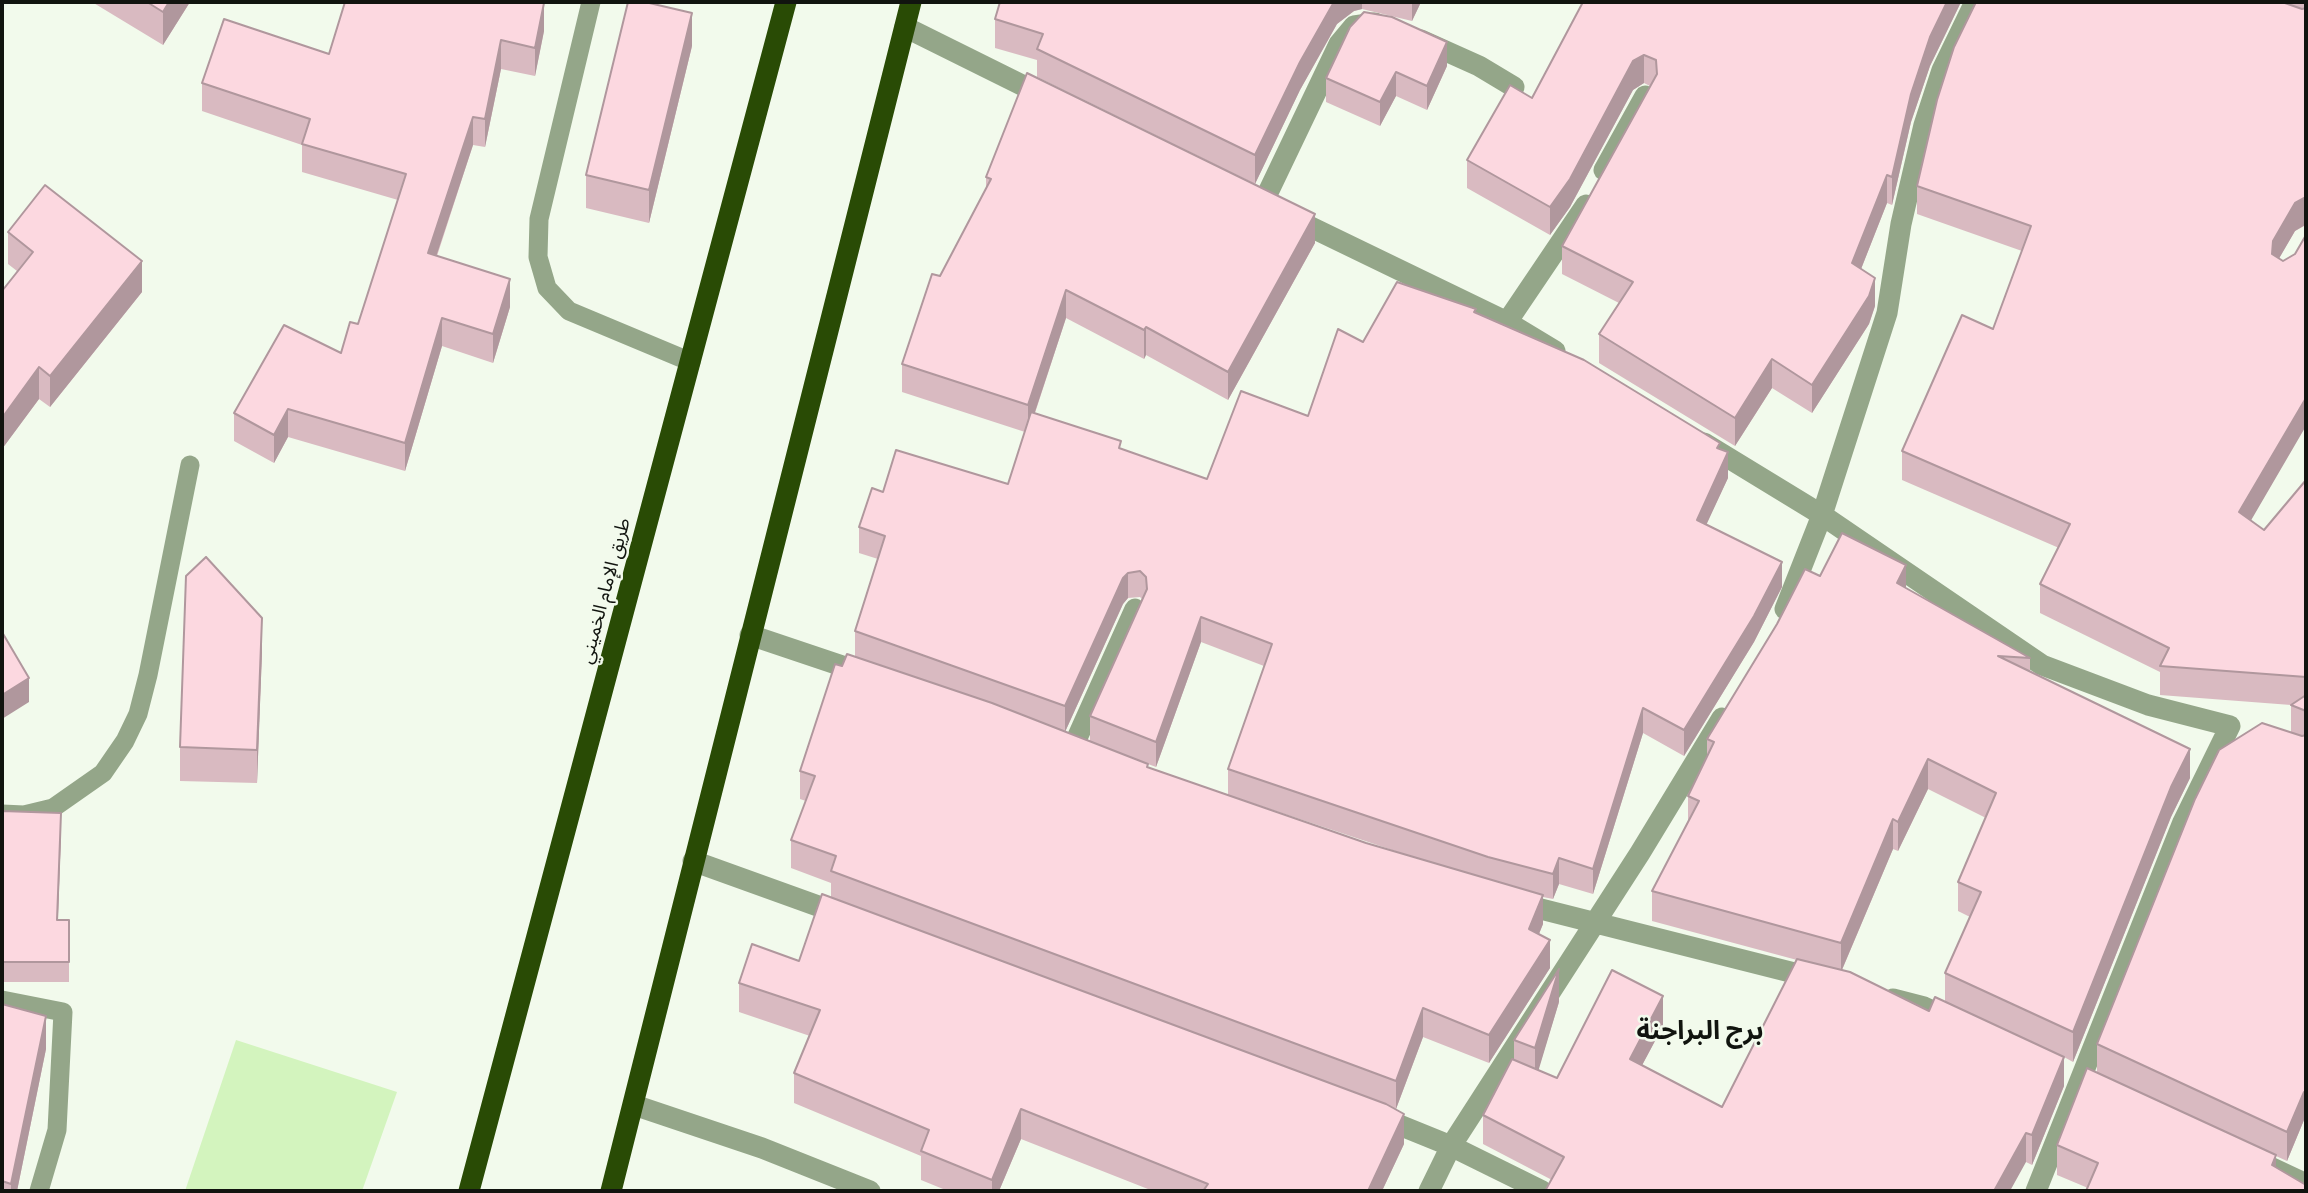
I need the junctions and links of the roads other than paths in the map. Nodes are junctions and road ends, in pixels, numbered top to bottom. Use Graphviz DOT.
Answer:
graph roads {
  1 [pos="591,2"];
  2 [pos="786,2"];
  3 [pos="911,2"];
  4 [pos="1975,2"];
  5 [pos="905,27"];
  6 [pos="1514,87"];
  7 [pos="1645,96"];
  8 [pos="1070,108"];
  9 [pos="1238,191"];
  10 [pos="1263,204"];
  11 [pos="1507,322"];
  12 [pos="691,362"];
  13 [pos="1577,365"];
  14 [pos="1682,429"];
  15 [pos="190,465"];
  16 [pos="1822,515"];
  17 [pos="1135,608"];
  18 [pos="1777,624"];
  19 [pos="750,635"];
  20 [pos="889,682"];
  21 [pos="1730,705"];
  22 [pos="2230,726"];
  23 [pos="2251,734"];
  24 [pos="1048,738"];
  25 [pos="1073,747"];
  26 [pos="1099,757"];
  27 [pos="2,814"];
  28 [pos="693,861"];
  29 [pos="1496,898"];
  30 [pos="1594,923"];
  31 [pos="866,924"];
  32 [pos="1837,984"];
  33 [pos="1874,994"];
  34 [pos="2,1000"];
  35 [pos="1973,1029"];
  36 [pos="2058,1068"];
  37 [pos="2089,1082"];
  38 [pos="634,1105"];
  39 [pos="1353,1106"];
  40 [pos="1451,1146"];
  41 [pos="2256,1160"];
  42 [pos="2306,1185"];
  43 [pos="39,1191"];
  44 [pos="469,1191"];
  45 [pos="611,1191"];
  46 [pos="870,1191"];
  47 [pos="1429,1191"];
  48 [pos="1542,1191"];
  49 [pos="2036,1191"];
  50 [pos="2304,1191"];
  1 -- 12 [label="lane"];
  2 -- 12 [label="highway, طريق الإمام الخميني"];
  3 -- 5 [label="highway"];
  4 -- 16 [label="street"];
  5 -- 8 [label="street"];
  5 -- 19 [label="highway"];
  6 -- 10 [label="street"];
  7 -- 11 [label="street"];
  9 -- 10 [label="street"];
  10 -- 11 [label="street"];
  11 -- 13 [label="street"];
  12 -- 44 [label="highway, طريق الإمام الخميني"];
  14 -- 16 [label="street"];
  15 -- 27 [label="lane"];
  16 -- 18 [label="street"];
  16 -- 22 [label="street"];
  17 -- 25 [label="street"];
  19 -- 20 [label="street"];
  19 -- 28 [label="highway"];
  21 -- 30 [label="street"];
  22 -- 23 [label="street"];
  22 -- 37 [label="street"];
  24 -- 25 [label="street"];
  25 -- 26 [label="street"];
  28 -- 31 [label="street"];
  28 -- 38 [label="highway"];
  29 -- 30 [label="street"];
  30 -- 32 [label="street"];
  30 -- 40 [label="street"];
  33 -- 35 [label="street"];
  34 -- 43 [label="lane"];
  36 -- 37 [label="street"];
  37 -- 49 [label="street"];
  38 -- 45 [label="highway"];
  38 -- 46 [label="street"];
  39 -- 40 [label="street"];
  40 -- 47 [label="street"];
  40 -- 48 [label="street"];
  41 -- 42 [label="street"];
  42 -- 50 [label="street"];
}
